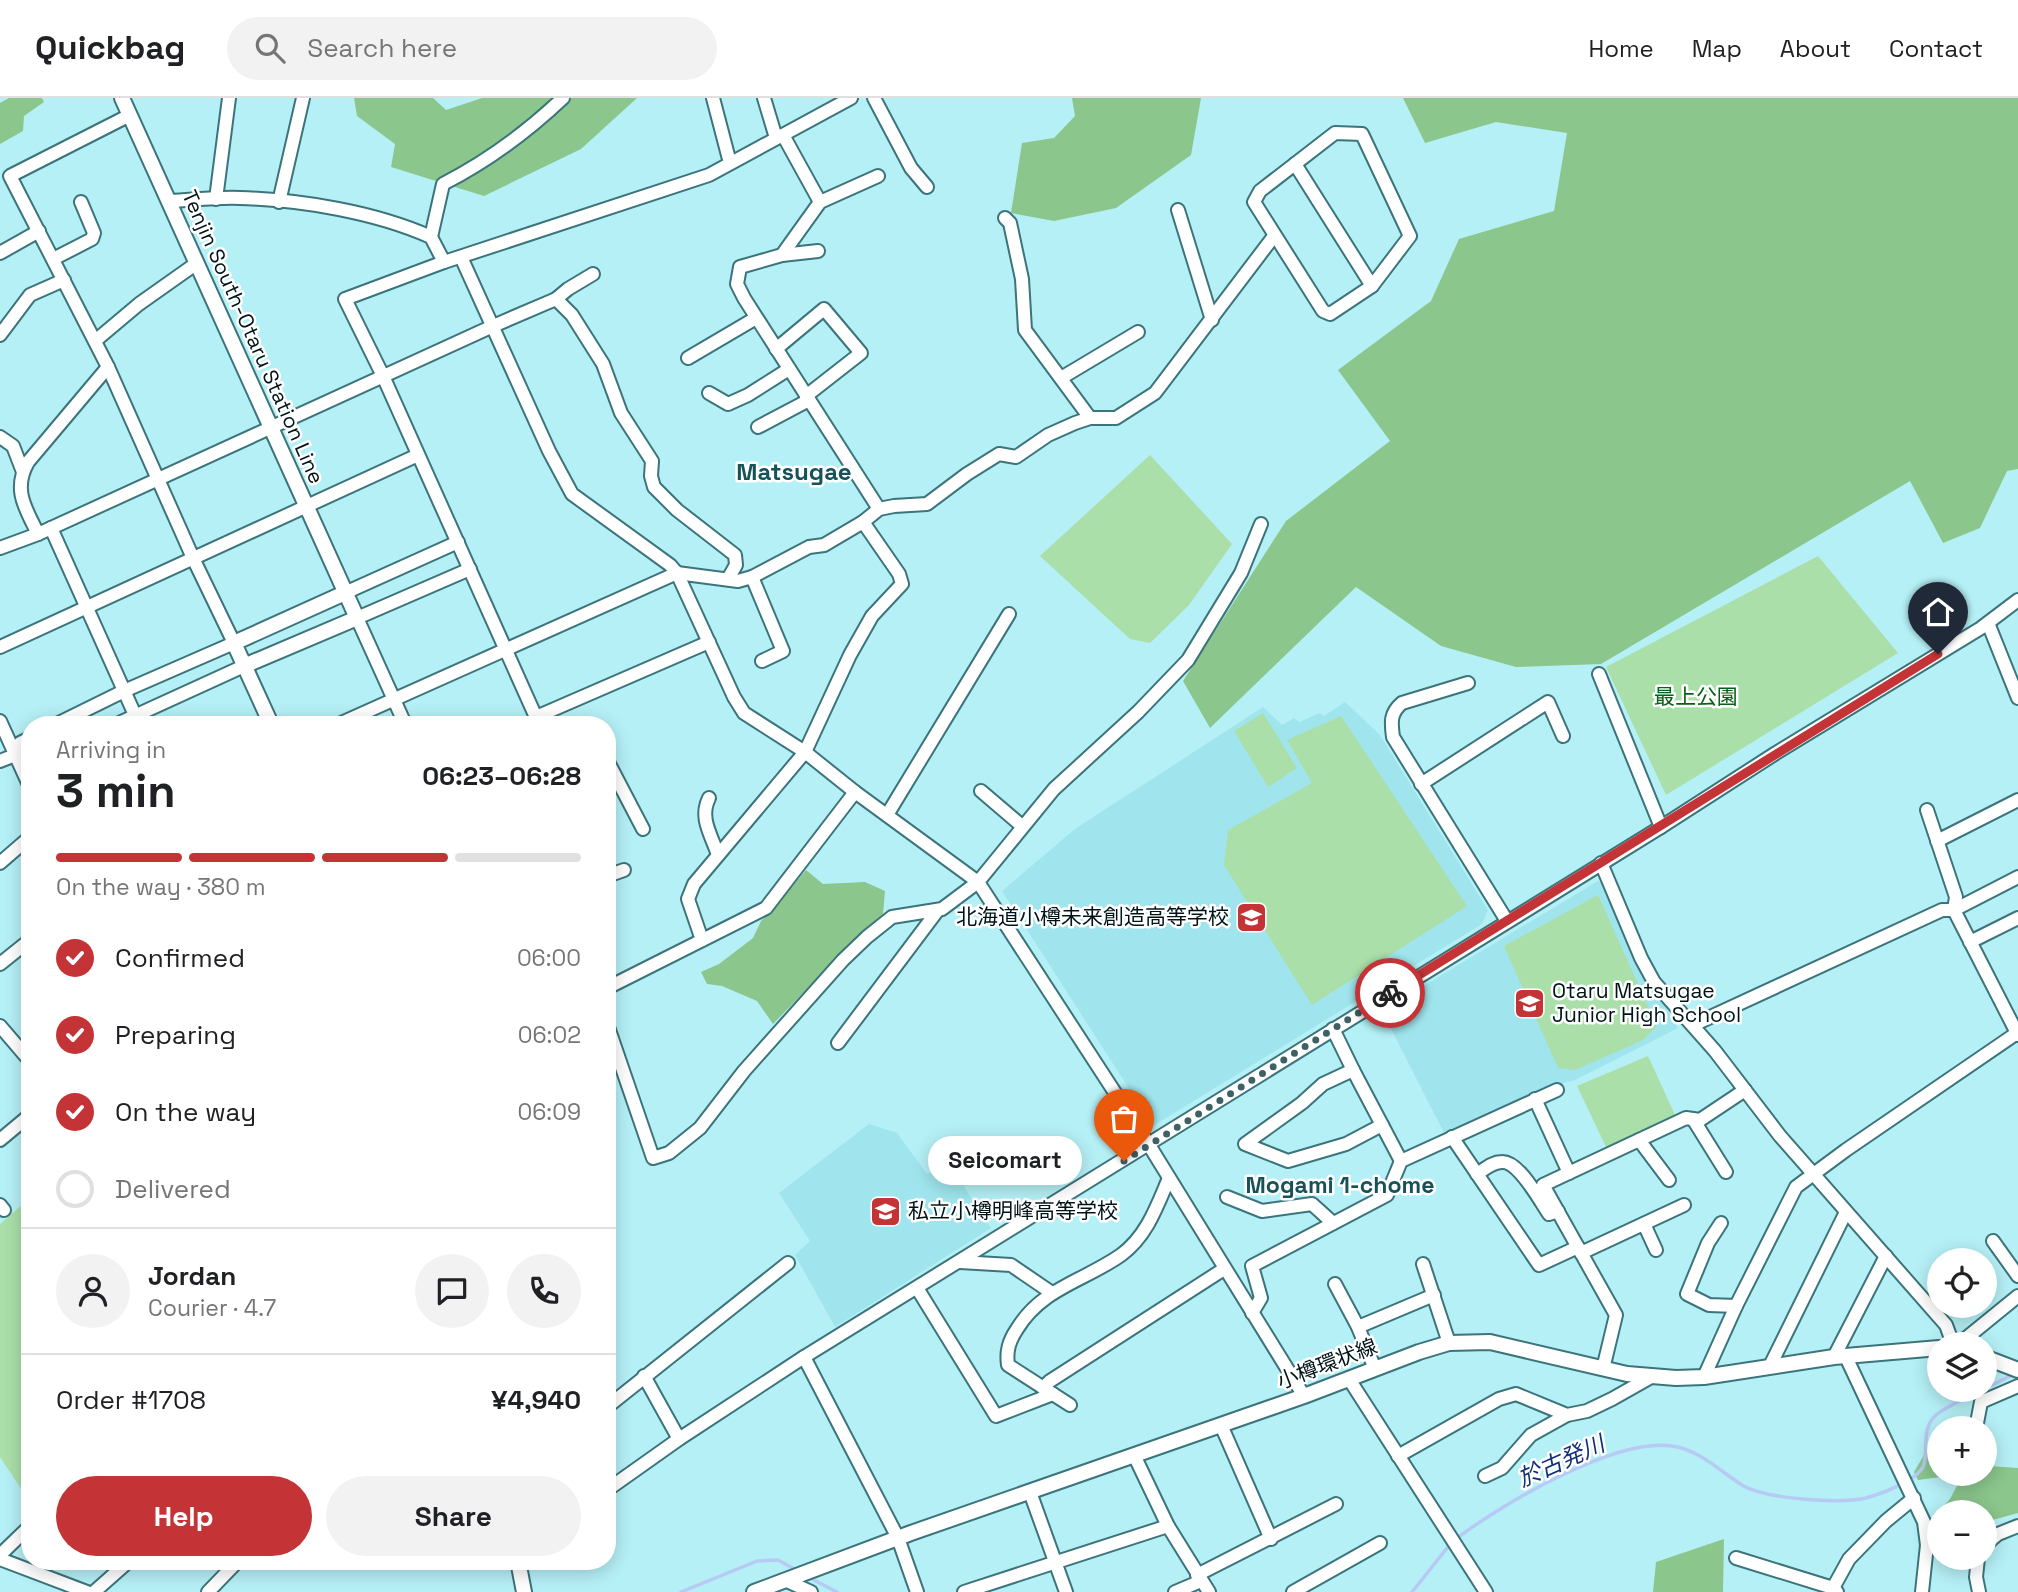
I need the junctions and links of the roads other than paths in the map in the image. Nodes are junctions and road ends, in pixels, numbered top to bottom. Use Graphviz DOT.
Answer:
graph roads {
  1 [pos="122,98"];
  2 [pos="229,98"];
  3 [pos="303,98"];
  4 [pos="563,98"];
  5 [pos="713,98"];
  6 [pos="764,98"];
  7 [pos="851,98"];
  8 [pos="874,98"];
  9 [pos="130,115"];
  10 [pos="779,137"];
  11 [pos="730,163"];
  12 [pos="1296,164"];
  13 [pos="878,176"];
  14 [pos="927,187"];
  15 [pos="216,199"];
  16 [pos="170,201"];
  17 [pos="81,202"];
  18 [pos="279,202"];
  19 [pos="820,202"];
  20 [pos="1178,210"];
  21 [pos="1005,218"];
  22 [pos="39,231"];
  23 [pos="1274,236"];
  24 [pos="431,237"];
  25 [pos="818,251"];
  26 [pos="0,253"];
  27 [pos="782,255"];
  28 [pos="461,257"];
  29 [pos="53,259"];
  30 [pos="444,262"];
  31 [pos="197,263"];
  32 [pos="593,274"];
  33 [pos="64,280"];
  34 [pos="1371,286"];
  35 [pos="556,299"];
  36 [pos="757,318"];
  37 [pos="1212,320"];
  38 [pos="493,326"];
  39 [pos="1138,332"];
  40 [pos="0,335"];
  41 [pos="96,341"];
  42 [pos="776,349"];
  43 [pos="688,358"];
  44 [pos="108,367"];
  45 [pos="789,369"];
  46 [pos="383,376"];
  47 [pos="1061,378"];
  48 [pos="709,393"];
  49 [pos="808,398"];
  50 [pos="1090,418"];
  51 [pos="758,426"];
  52 [pos="271,428"];
  53 [pos="0,437"];
  54 [pos="418,455"];
  55 [pos="23,472"];
  56 [pos="159,478"];
  57 [pos="306,507"];
  58 [pos="879,509"];
  59 [pos="863,522"];
  60 [pos="1261,524"];
  61 [pos="45,531"];
  62 [pos="458,542"];
  63 [pos="0,548"];
  64 [pos="193,558"];
  65 [pos="470,569"];
  66 [pos="677,573"];
  67 [pos="752,577"];
  68 [pos="728,579"];
  69 [pos="347,592"];
  70 [pos="2018,600"];
  71 [pos="86,607"];
  72 [pos="1009,614"];
  73 [pos="357,618"];
  74 [pos="1987,623"];
  75 [pos="709,642"];
  76 [pos="233,643"];
  77 [pos="0,647"];
  78 [pos="506,650"];
  79 [pos="762,661"];
  80 [pos="244,666"];
  81 [pos="1599,674"];
  82 [pos="1468,683"];
  83 [pos="124,691"];
  84 [pos="2018,698"];
  85 [pos="394,701"];
  86 [pos="73,716"];
  87 [pos="135,716"];
  88 [pos="145,716"];
  89 [pos="267,716"];
  90 [pos="358,716"];
  91 [pos="401,716"];
  92 [pos="536,716"];
  93 [pos="549,716"];
  94 [pos="0,720"];
  95 [pos="1563,736"];
  96 [pos="21,742"];
  97 [pos="805,752"];
  98 [pos="15,755"];
  99 [pos="21,757"];
  100 [pos="0,761"];
  101 [pos="21,768"];
  102 [pos="616,777"];
  103 [pos="1420,784"];
  104 [pos="981,791"];
  105 [pos="855,792"];
  106 [pos="709,798"];
  107 [pos="2018,800"];
  108 [pos="1927,810"];
  109 [pos="887,815"];
  110 [pos="1022,826"];
  111 [pos="1661,827"];
  112 [pos="643,829"];
  113 [pos="1937,841"];
  114 [pos="21,845"];
  115 [pos="718,855"];
  116 [pos="0,863"];
  117 [pos="1601,863"];
  118 [pos="624,870"];
  119 [pos="616,873"];
  120 [pos="2018,877"];
  121 [pos="978,881"];
  122 [pos="938,909"];
  123 [pos="1954,910"];
  124 [pos="2018,918"];
  125 [pos="1507,921"];
  126 [pos="702,940"];
  127 [pos="1970,942"];
  128 [pos="21,947"];
  129 [pos="0,964"];
  130 [pos="616,983"];
  131 [pos="1693,1025"];
  132 [pos="0,1026"];
  133 [pos="2016,1026"];
  134 [pos="1333,1029"];
  135 [pos="838,1043"];
  136 [pos="21,1050"];
  137 [pos="616,1050"];
  138 [pos="1353,1070"];
  139 [pos="1557,1090"];
  140 [pos="1745,1090"];
  141 [pos="1535,1099"];
  142 [pos="1693,1119"];
  143 [pos="21,1122"];
  144 [pos="1382,1125"];
  145 [pos="1452,1138"];
  146 [pos="0,1140"];
  147 [pos="1639,1140"];
  148 [pos="1149,1145"];
  149 [pos="1401,1161"];
  150 [pos="1726,1172"];
  151 [pos="1569,1173"];
  152 [pos="1477,1174"];
  153 [pos="1813,1174"];
  154 [pos="1169,1178"];
  155 [pos="1669,1180"];
  156 [pos="1227,1197"];
  157 [pos="1684,1205"];
  158 [pos="1558,1211"];
  159 [pos="1846,1212"];
  160 [pos="1333,1223"];
  161 [pos="1721,1223"];
  162 [pos="1644,1224"];
  163 [pos="1993,1241"];
  164 [pos="1579,1250"];
  165 [pos="1656,1250"];
  166 [pos="1886,1256"];
  167 [pos="960,1262"];
  168 [pos="788,1263"];
  169 [pos="1423,1264"];
  170 [pos="1224,1269"];
  171 [pos="2018,1276"];
  172 [pos="1335,1284"];
  173 [pos="918,1289"];
  174 [pos="1052,1293"];
  175 [pos="1434,1295"];
  176 [pos="2018,1296"];
  177 [pos="1735,1306"];
  178 [pos="1252,1312"];
  179 [pos="1358,1327"];
  180 [pos="1949,1332"];
  181 [pos="1974,1332"];
  182 [pos="1449,1343"];
  183 [pos="1927,1349"];
  184 [pos="804,1357"];
  185 [pos="1840,1357"];
  186 [pos="1770,1366"];
  187 [pos="1375,1369"];
  188 [pos="1603,1369"];
  189 [pos="644,1376"];
  190 [pos="1651,1377"];
  191 [pos="1704,1377"];
  192 [pos="1349,1379"];
  193 [pos="2018,1385"];
  194 [pos="1048,1391"];
  195 [pos="1304,1396"];
  196 [pos="616,1399"];
  197 [pos="1070,1405"];
  198 [pos="1567,1415"];
  199 [pos="1978,1416"];
  200 [pos="1221,1425"];
  201 [pos="679,1439"];
  202 [pos="1134,1455"];
  203 [pos="1398,1456"];
  204 [pos="1485,1476"];
  205 [pos="616,1484"];
  206 [pos="1030,1492"];
  207 [pos="1914,1498"];
  208 [pos="1336,1504"];
  209 [pos="1168,1526"];
  210 [pos="2018,1526"];
  211 [pos="21,1535"];
  212 [pos="1997,1535"];
  213 [pos="898,1538"];
  214 [pos="1271,1539"];
  215 [pos="1380,1543"];
  216 [pos="0,1557"];
  217 [pos="1736,1558"];
  218 [pos="1055,1562"];
  219 [pos="21,1565"];
  220 [pos="32,1570"];
  221 [pos="119,1570"];
  222 [pos="224,1570"];
  223 [pos="520,1570"];
  224 [pos="1977,1570"];
  225 [pos="790,1579"];
  226 [pos="1202,1583"];
  227 [pos="1835,1590"];
  228 [pos="87,1592"];
  229 [pos="94,1592"];
  230 [pos="208,1592"];
  231 [pos="524,1592"];
  232 [pos="754,1592"];
  233 [pos="811,1592"];
  234 [pos="917,1592"];
  235 [pos="964,1592"];
  236 [pos="1066,1592"];
  237 [pos="1175,1592"];
  238 [pos="1293,1592"];
  239 [pos="1486,1592"];
  240 [pos="1922,1592"];
  241 [pos="1979,1592"];
  1 -- 9 [label="main road, Tenjin South-Otaru Station Line"];
  2 -- 15 [label="street"];
  3 -- 18 [label="street"];
  4 -- 24 [label="street"];
  5 -- 11 [label="street"];
  6 -- 10 [label="street"];
  7 -- 10 [label="street"];
  8 -- 14 [label="street"];
  9 -- 16 [label="main road, Tenjin South-Otaru Station Line"];
  9 -- 22 [label="street"];
  10 -- 11 [label="street"];
  10 -- 19 [label="street"];
  11 -- 28 [label="street"];
  12 -- 23 [label="street"];
  12 -- 34 [label="street"];
  12 -- 34 [label="street"];
  13 -- 19 [label="street"];
  15 -- 16 [label="street"];
  15 -- 18 [label="street"];
  16 -- 31 [label="main road, Tenjin South-Otaru Station Line"];
  17 -- 29 [label="street"];
  18 -- 24 [label="street"];
  19 -- 27 [label="street"];
  20 -- 37 [label="street"];
  21 -- 47 [label="street"];
  22 -- 26 [label="street"];
  22 -- 29 [label="street"];
  23 -- 34 [label="street"];
  23 -- 37 [label="street"];
  24 -- 30 [label="street"];
  25 -- 27 [label="street"];
  27 -- 36 [label="street"];
  28 -- 30 [label="street"];
  28 -- 38 [label="street"];
  29 -- 33 [label="street"];
  30 -- 46 [label="street"];
  31 -- 41 [label="street"];
  31 -- 52 [label="main road, Tenjin South-Otaru Station Line"];
  32 -- 35 [label="street"];
  33 -- 40 [label="street"];
  33 -- 41 [label="street"];
  35 -- 38 [label="street"];
  35 -- 68 [label="street"];
  36 -- 42 [label="street"];
  36 -- 43 [label="street"];
  37 -- 50 [label="street"];
  38 -- 46 [label="street"];
  38 -- 66 [label="street"];
  39 -- 47 [label="street"];
  41 -- 44 [label="street"];
  42 -- 45 [label="street"];
  42 -- 49 [label="street"];
  44 -- 55 [label="street"];
  44 -- 56 [label="street"];
  45 -- 48 [label="street"];
  45 -- 49 [label="street"];
  46 -- 52 [label="street"];
  46 -- 54 [label="street"];
  47 -- 50 [label="street"];
  49 -- 51 [label="street"];
  49 -- 58 [label="street"];
  50 -- 58 [label="street"];
  52 -- 56 [label="street"];
  52 -- 57 [label="main road, Tenjin South-Otaru Station Line"];
  53 -- 55 [label="street"];
  54 -- 57 [label="street"];
  54 -- 62 [label="street"];
  55 -- 61 [label="street"];
  56 -- 61 [label="street"];
  56 -- 64 [label="street"];
  57 -- 64 [label="street"];
  57 -- 69 [label="main road, Tenjin South-Otaru Station Line"];
  58 -- 59 [label="street"];
  59 -- 67 [label="street"];
  59 -- 97 [label="street"];
  60 -- 110 [label="street"];
  61 -- 63 [label="street"];
  61 -- 71 [label="street"];
  62 -- 65 [label="street"];
  62 -- 69 [label="street"];
  64 -- 71 [label="street"];
  64 -- 76 [label="street"];
  65 -- 73 [label="street"];
  65 -- 78 [label="street"];
  66 -- 68 [label="street"];
  66 -- 75 [label="street"];
  66 -- 78 [label="street"];
  67 -- 68 [label="street"];
  67 -- 79 [label="street"];
  69 -- 73 [label="main road, Tenjin South-Otaru Station Line"];
  69 -- 76 [label="main road"];
  70 -- 74 [label="street"];
  71 -- 77 [label="street"];
  71 -- 83 [label="street"];
  72 -- 109 [label="street"];
  73 -- 80 [label="main road"];
  73 -- 85 [label="street"];
  74 -- 84 [label="street"];
  74 -- 111 [label="street"];
  75 -- 93 [label="street"];
  75 -- 97 [label="street"];
  76 -- 80 [label="main road"];
  76 -- 83 [label="street"];
  78 -- 85 [label="street"];
  78 -- 92 [label="street"];
  80 -- 88 [label="street"];
  80 -- 89 [label="main road"];
  81 -- 111 [label="street"];
  82 -- 103 [label="street"];
  83 -- 86 [label="street"];
  83 -- 87 [label="street"];
  85 -- 90 [label="street"];
  85 -- 91 [label="street"];
  94 -- 98 [label="street"];
  95 -- 103 [label="street"];
  96 -- 98 [label="street"];
  97 -- 105 [label="street"];
  97 -- 115 [label="street"];
  98 -- 99 [label="street"];
  98 -- 100 [label="street"];
  98 -- 101 [label="street"];
  102 -- 112 [label="street"];
  103 -- 125 [label="street"];
  104 -- 110 [label="street"];
  105 -- 109 [label="street"];
  105 -- 126 [label="street"];
  106 -- 115 [label="street"];
  107 -- 113 [label="street"];
  108 -- 113 [label="street"];
  109 -- 121 [label="street"];
  110 -- 121 [label="street"];
  111 -- 117 [label="street"];
  113 -- 123 [label="street"];
  114 -- 116 [label="street"];
  115 -- 126 [label="street"];
  117 -- 125 [label="street"];
  117 -- 131 [label="street"];
  118 -- 119 [label="street"];
  120 -- 123 [label="street"];
  121 -- 122 [label="street"];
  121 -- 148 [label="street"];
  122 -- 135 [label="street"];
  122 -- 137 [label="street"];
  123 -- 127 [label="street"];
  123 -- 131 [label="street"];
  124 -- 127 [label="street"];
  125 -- 134 [label="street"];
  126 -- 130 [label="street"];
  127 -- 133 [label="street"];
  128 -- 129 [label="street"];
  131 -- 140 [label="street"];
  132 -- 136 [label="street"];
  133 -- 153 [label="street"];
  134 -- 138 [label="street"];
  134 -- 148 [label="street"];
  138 -- 144 [label="street"];
  138 -- 144 [label="street"];
  139 -- 141 [label="street"];
  140 -- 142 [label="street"];
  140 -- 153 [label="street"];
  141 -- 145 [label="street"];
  141 -- 151 [label="street"];
  142 -- 147 [label="street"];
  142 -- 150 [label="street"];
  143 -- 146 [label="street"];
  144 -- 149 [label="street"];
  145 -- 149 [label="street"];
  145 -- 152 [label="street"];
  147 -- 151 [label="street"];
  147 -- 155 [label="street"];
  148 -- 154 [label="street"];
  148 -- 167 [label="street"];
  149 -- 160 [label="street"];
  151 -- 158 [label="street"];
  152 -- 158 [label="street"];
  152 -- 164 [label="street"];
  153 -- 159 [label="street"];
  153 -- 177 [label="street"];
  154 -- 170 [label="street"];
  154 -- 174 [label="street"];
  156 -- 160 [label="street"];
  157 -- 162 [label="street"];
  158 -- 164 [label="street"];
  159 -- 166 [label="street"];
  159 -- 186 [label="street"];
  160 -- 178 [label="street"];
  161 -- 177 [label="street"];
  162 -- 164 [label="street"];
  162 -- 165 [label="street"];
  163 -- 171 [label="street"];
  164 -- 188 [label="street"];
  166 -- 180 [label="street"];
  166 -- 185 [label="street"];
  167 -- 173 [label="street"];
  167 -- 174 [label="street"];
  168 -- 189 [label="street"];
  169 -- 175 [label="street"];
  170 -- 178 [label="street"];
  170 -- 194 [label="street"];
  172 -- 179 [label="street"];
  173 -- 184 [label="street"];
  173 -- 194 [label="street"];
  174 -- 194 [label="street"];
  175 -- 179 [label="street"];
  175 -- 182 [label="street"];
  176 -- 181 [label="street"];
  177 -- 191 [label="street"];
  178 -- 195 [label="street"];
  179 -- 187 [label="street"];
  182 -- 187 [label="main road, 小樽環状線"];
  182 -- 188 [label="main road, 小樽環状線"];
  183 -- 185 [label="main road, 小樽環状線"];
  184 -- 201 [label="street"];
  184 -- 213 [label="street"];
  185 -- 186 [label="main road, 小樽環状線"];
  185 -- 207 [label="street"];
  186 -- 191 [label="main road, 小樽環状線"];
  187 -- 192 [label="main road, 小樽環状線"];
  188 -- 190 [label="main road, 小樽環状線"];
  189 -- 196 [label="street"];
  189 -- 201 [label="street"];
  190 -- 191 [label="main road, 小樽環状線"];
  190 -- 198 [label="street"];
  192 -- 195 [label="main road, 小樽環状線"];
  192 -- 203 [label="street"];
  193 -- 199 [label="street"];
  194 -- 197 [label="street"];
  195 -- 200 [label="main road, 小樽環状線"];
  198 -- 203 [label="street"];
  198 -- 204 [label="street"];
  200 -- 202 [label="main road, 小樽環状線"];
  200 -- 214 [label="street"];
  201 -- 205 [label="street"];
  202 -- 206 [label="main road, 小樽環状線"];
  202 -- 209 [label="street"];
  203 -- 239 [label="street"];
  206 -- 213 [label="main road, 小樽環状線"];
  206 -- 218 [label="street"];
  207 -- 227 [label="street"];
  207 -- 240 [label="street"];
  208 -- 214 [label="street"];
  209 -- 218 [label="street"];
  209 -- 226 [label="street"];
  210 -- 212 [label="street"];
  211 -- 216 [label="street"];
  213 -- 225 [label="main road, 小樽環状線"];
  213 -- 234 [label="street"];
  214 -- 226 [label="street"];
  215 -- 238 [label="street"];
  216 -- 219 [label="street"];
  217 -- 227 [label="street"];
  218 -- 235 [label="street"];
  218 -- 236 [label="street"];
  220 -- 228 [label="street"];
  221 -- 229 [label="street"];
  222 -- 230 [label="street"];
  223 -- 231 [label="main road"];
  224 -- 241 [label="street"];
  225 -- 232 [label="main road, 小樽環状線"];
  225 -- 233 [label="street"];
  226 -- 237 [label="street"];
}
